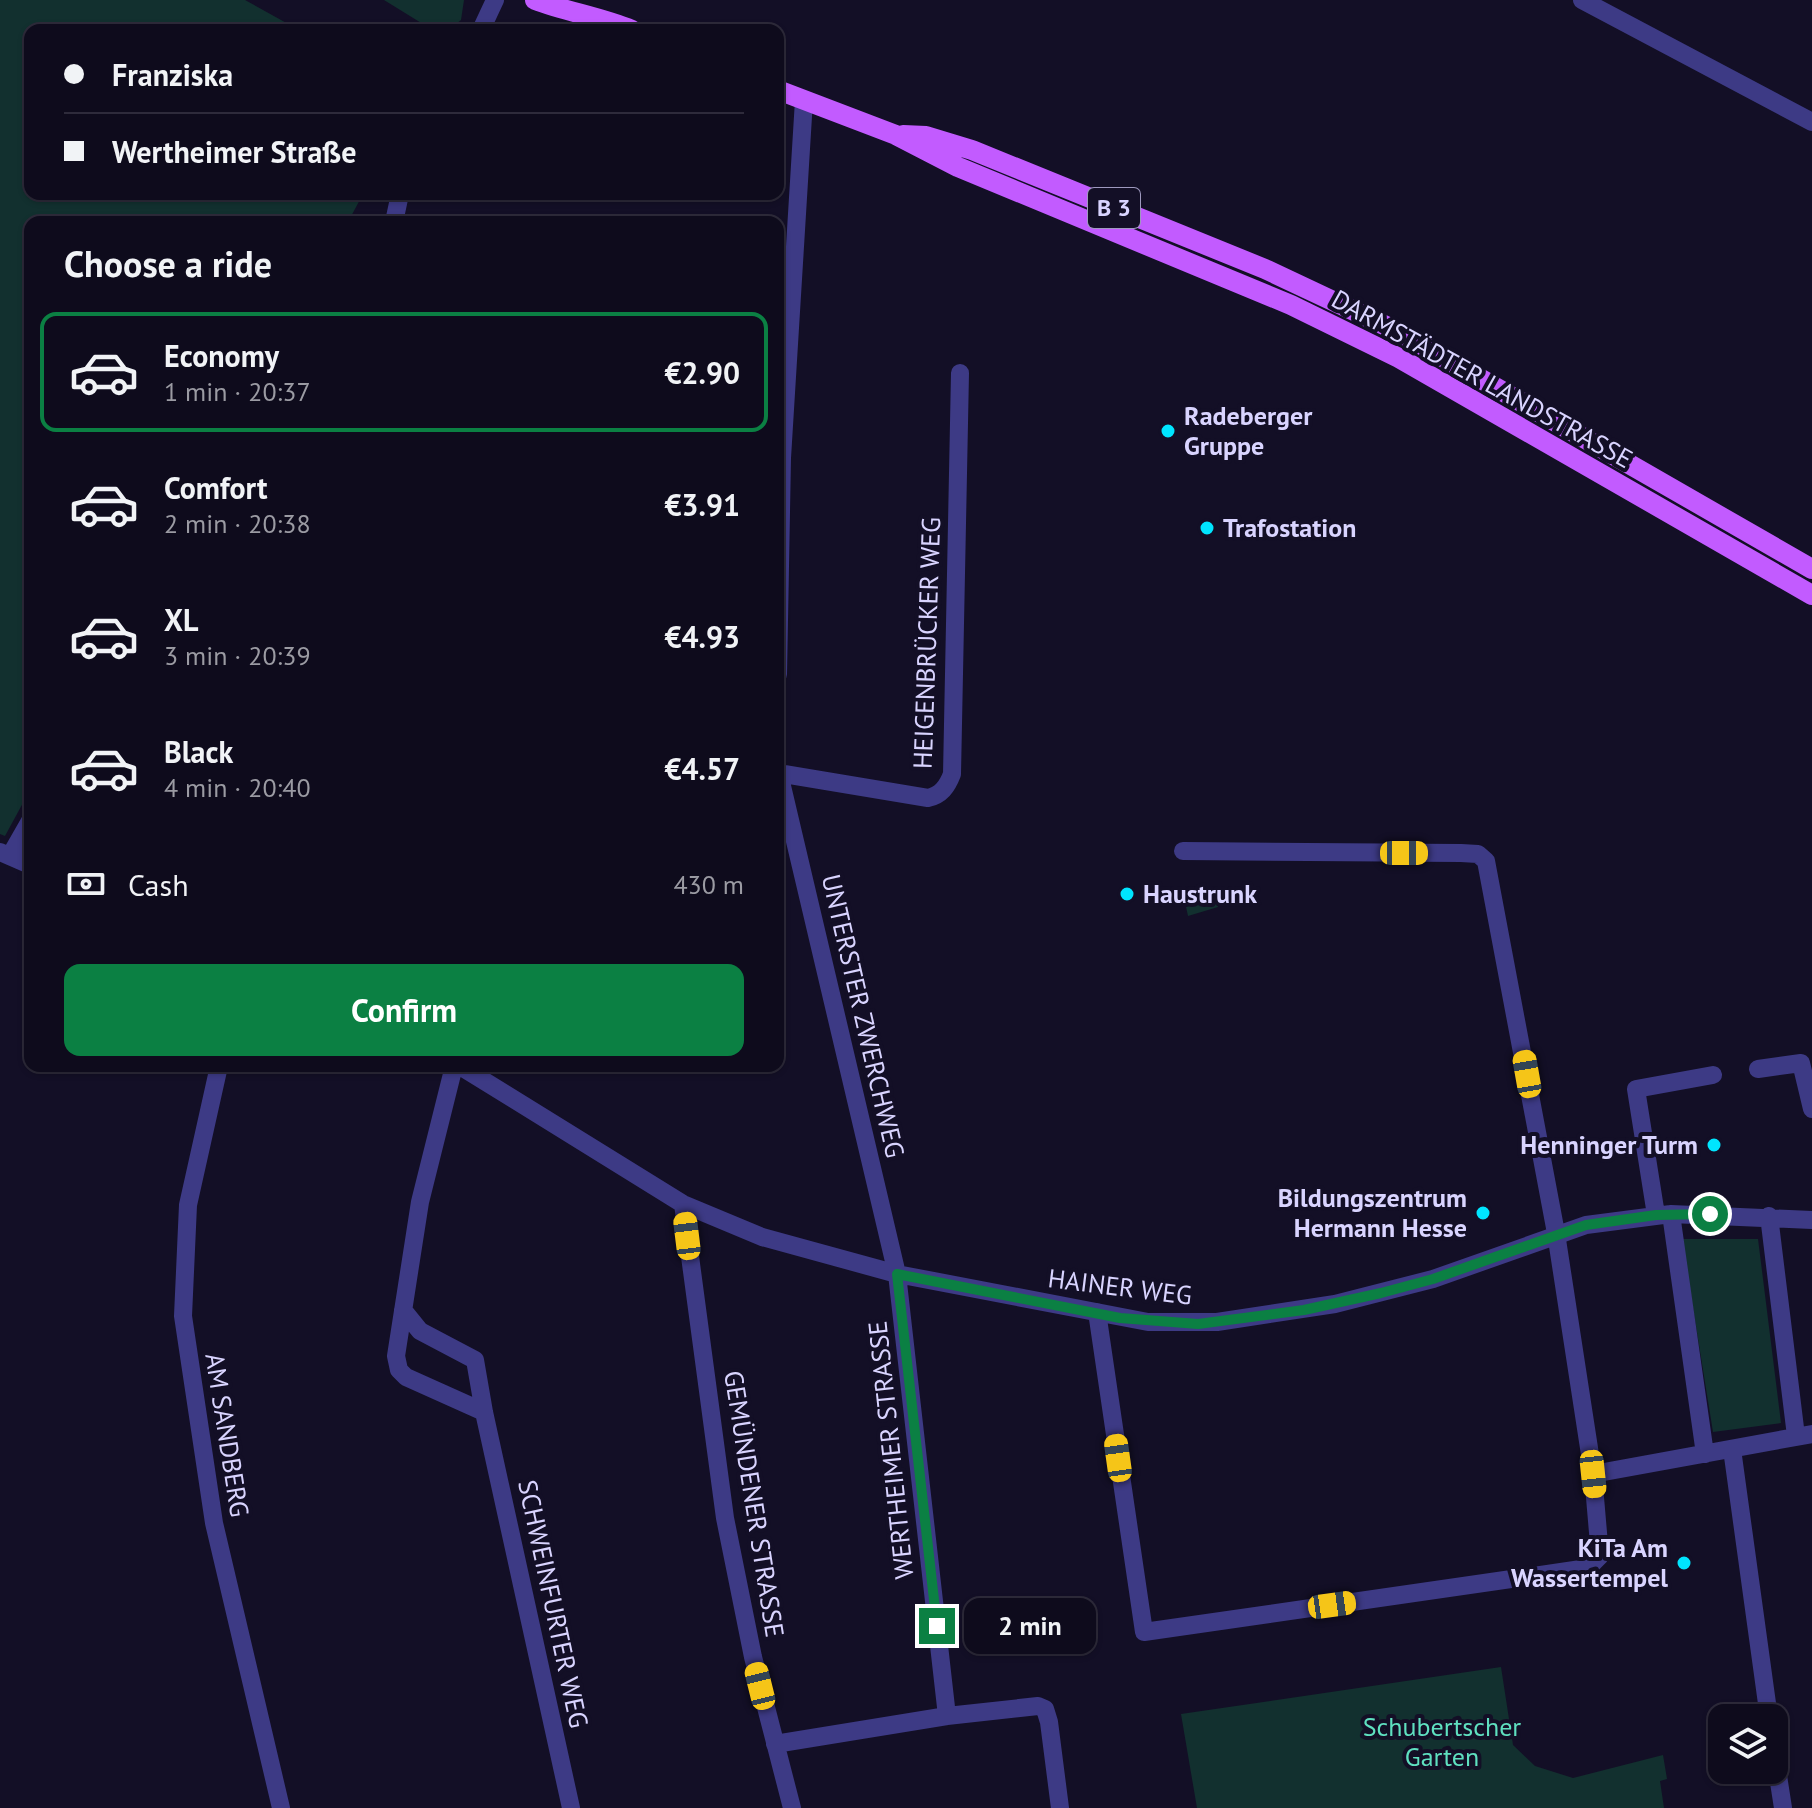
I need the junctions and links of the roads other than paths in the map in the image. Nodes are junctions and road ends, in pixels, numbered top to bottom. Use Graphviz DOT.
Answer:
graph roads {
  1 [pos="535,0"];
  2 [pos="578,0"];
  3 [pos="1582,0"];
  4 [pos="555,4"];
  5 [pos="493,6"];
  6 [pos="601,17"];
  7 [pos="484,24"];
  8 [pos="618,24"];
  9 [pos="784,92"];
  10 [pos="804,100"];
  11 [pos="1812,122"];
  12 [pos="896,135"];
  13 [pos="784,321"];
  14 [pos="960,373"];
  15 [pos="1812,569"];
  16 [pos="1812,595"];
  17 [pos="784,772"];
  18 [pos="784,796"];
  19 [pos="24,829"];
  20 [pos="1183,851"];
  21 [pos="5,854"];
  22 [pos="24,862"];
  23 [pos="1758,1069"];
  24 [pos="218,1072"];
  25 [pos="452,1072"];
  26 [pos="470,1072"];
  27 [pos="1713,1075"];
  28 [pos="1812,1109"];
  29 [pos="683,1204"];
  30 [pos="1663,1215"];
  31 [pos="1769,1216"];
  32 [pos="1812,1220"];
  33 [pos="1556,1233"];
  34 [pos="897,1274"];
  35 [pos="403,1310"];
  36 [pos="1097,1312"];
  37 [pos="484,1412"];
  38 [pos="1804,1435"];
  39 [pos="1732,1449"];
  40 [pos="1705,1454"];
  41 [pos="1593,1474"];
  42 [pos="1767,1704"];
  43 [pos="947,1716"];
  44 [pos="775,1744"];
  45 [pos="1779,1784"];
  46 [pos="281,1808"];
  47 [pos="571,1808"];
  48 [pos="792,1808"];
  49 [pos="1060,1808"];
  50 [pos="1783,1808"];
  1 -- 4 [label="main road"];
  2 -- 6 [label="main road"];
  3 -- 11 [label="street"];
  4 -- 6 [label="main road"];
  5 -- 7 [label="street"];
  6 -- 8 [label="main road"];
  9 -- 10 [label="main road, DARMSTÄDTER LANDSTRASSE / B 3"];
  10 -- 12 [label="main road, DARMSTÄDTER LANDSTRASSE / B 3"];
  10 -- 13 [label="street"];
  12 -- 15 [label="main road, DARMSTÄDTER LANDSTRASSE / B 3"];
  12 -- 16 [label="main road, DARMSTÄDTER LANDSTRASSE / B 3"];
  14 -- 17 [label="street, HEIGENBRÜCKER WEG"];
  18 -- 34 [label="street, UNTERSTER ZWERCHWEG"];
  19 -- 21 [label="street"];
  20 -- 33 [label="street"];
  21 -- 22 [label="street"];
  23 -- 28 [label="street"];
  24 -- 46 [label="street, AM SANDBERG"];
  25 -- 35 [label="street"];
  26 -- 29 [label="street, HAINER WEG"];
  27 -- 30 [label="street"];
  29 -- 34 [label="street, HAINER WEG"];
  29 -- 44 [label="street, GEMÜNDENER STRASSE"];
  30 -- 31 [label="street, HAINER WEG"];
  30 -- 33 [label="street, HAINER WEG"];
  30 -- 40 [label="street"];
  31 -- 32 [label="street, HAINER WEG"];
  31 -- 38 [label="street"];
  33 -- 36 [label="street, HAINER WEG"];
  33 -- 41 [label="street"];
  34 -- 36 [label="street, HAINER WEG"];
  34 -- 43 [label="street, WERTHEIMER STRASSE"];
  35 -- 37 [label="street, SCHWEINFURTER WEG"];
  35 -- 37 [label="street"];
  36 -- 41 [label="street"];
  37 -- 47 [label="street, SCHWEINFURTER WEG"];
  38 -- 39 [label="street"];
  39 -- 40 [label="street"];
  39 -- 42 [label="street"];
  40 -- 41 [label="street"];
  43 -- 44 [label="street"];
  43 -- 49 [label="street"];
  44 -- 48 [label="street, GEMÜNDENER STRASSE"];
  45 -- 50 [label="street"];
}
